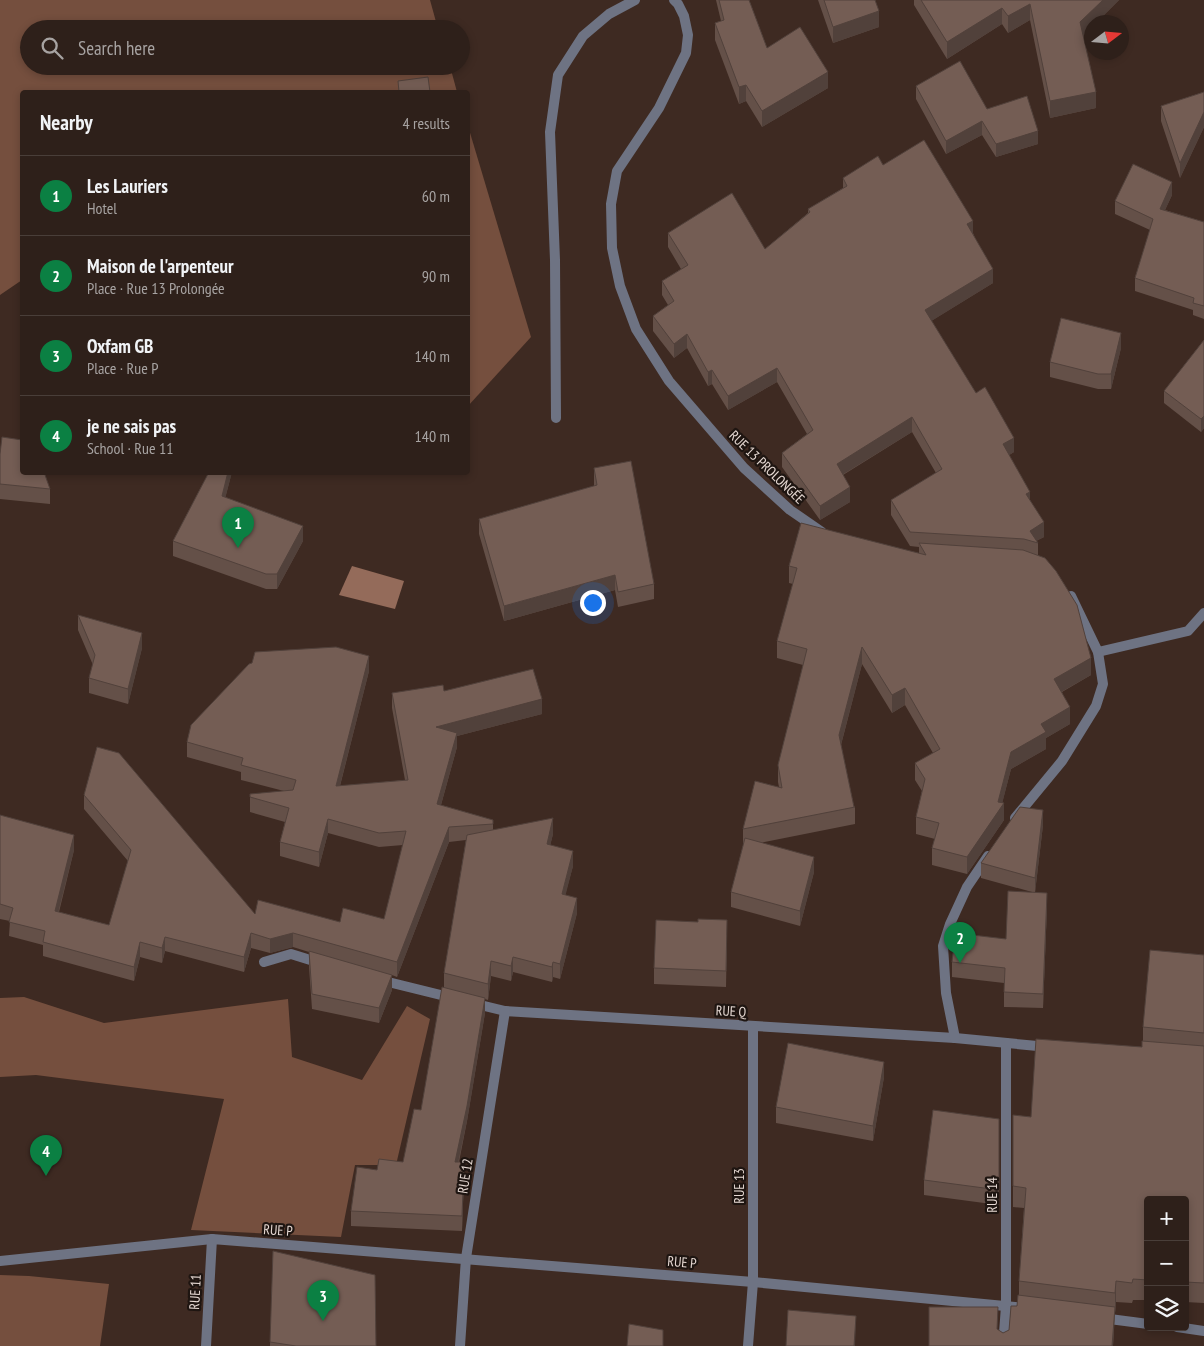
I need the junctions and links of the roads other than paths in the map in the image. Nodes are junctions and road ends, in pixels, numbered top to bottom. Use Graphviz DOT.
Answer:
graph roads {
  1 [pos="635,0"];
  2 [pos="674,0"];
  3 [pos="556,418"];
  4 [pos="836,537"];
  5 [pos="1067,590"];
  6 [pos="1204,613"];
  7 [pos="1098,652"];
  8 [pos="1006,829"];
  9 [pos="995,846"];
  10 [pos="264,962"];
  11 [pos="326,965"];
  12 [pos="371,977"];
  13 [pos="505,1011"];
  14 [pos="753,1026"];
  15 [pos="955,1038"];
  16 [pos="1006,1043"];
  17 [pos="1055,1047"];
  18 [pos="212,1238"];
  19 [pos="466,1258"];
  20 [pos="0,1261"];
  21 [pos="753,1282"];
  22 [pos="1006,1306"];
  23 [pos="1034,1309"];
  24 [pos="1091,1316"];
  25 [pos="1144,1323"];
  26 [pos="1189,1329"];
  27 [pos="1204,1331"];
  28 [pos="206,1346"];
  29 [pos="460,1346"];
  30 [pos="748,1346"];
  31 [pos="1003,1346"];
  1 -- 3 [label="street"];
  2 -- 4 [label="street, RUE 13 PROLONGÉE"];
  5 -- 7 [label="street"];
  6 -- 7 [label="street"];
  7 -- 8 [label="street"];
  9 -- 15 [label="street"];
  10 -- 11 [label="street"];
  12 -- 13 [label="street, RUE Q"];
  13 -- 14 [label="street, RUE Q"];
  13 -- 19 [label="street, RUE 12"];
  14 -- 15 [label="street, RUE Q"];
  14 -- 21 [label="street, RUE 13"];
  15 -- 16 [label="street, RUE Q"];
  16 -- 17 [label="street, RUE Q"];
  16 -- 22 [label="street, RUE 14"];
  18 -- 19 [label="street, RUE P"];
  18 -- 20 [label="street, RUE P"];
  18 -- 28 [label="street, RUE 11"];
  19 -- 21 [label="street, RUE P"];
  19 -- 29 [label="street, RUE 12"];
  21 -- 22 [label="street, RUE P"];
  21 -- 30 [label="street, RUE 13"];
  22 -- 23 [label="street, RUE P"];
  22 -- 31 [label="street, RUE 14"];
  24 -- 25 [label="street"];
  26 -- 27 [label="street"];
}
